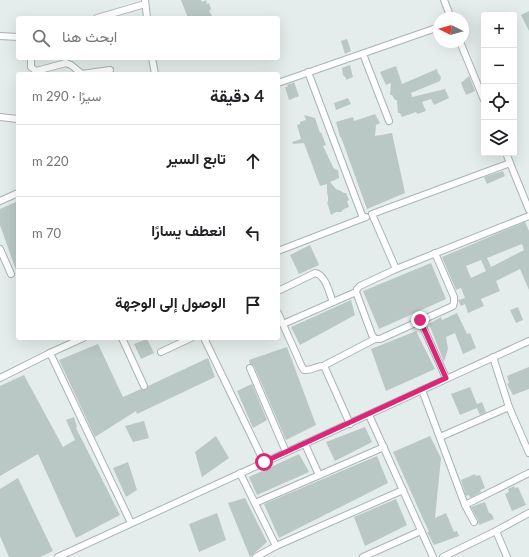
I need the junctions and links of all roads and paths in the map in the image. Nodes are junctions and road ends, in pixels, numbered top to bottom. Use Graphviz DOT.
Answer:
graph roads {
  1 [pos="444,0"];
  2 [pos="145,2"];
  3 [pos="448,12"];
  4 [pos="103,16"];
  5 [pos="147,16"];
  6 [pos="433,29"];
  7 [pos="0,36"];
  8 [pos="16,37"];
  9 [pos="462,48"];
  10 [pos="363,54"];
  11 [pos="31,60"];
  12 [pos="152,60"];
  13 [pos="110,70"];
  14 [pos="80,72"];
  15 [pos="96,72"];
  16 [pos="154,72"];
  17 [pos="308,72"];
  18 [pos="280,82"];
  19 [pos="481,93"];
  20 [pos="0,117"];
  21 [pos="16,119"];
  22 [pos="389,121"];
  23 [pos="507,156"];
  24 [pos="510,163"];
  25 [pos="16,194"];
  26 [pos="0,201"];
  27 [pos="529,210"];
  28 [pos="372,214"];
  29 [pos="529,216"];
  30 [pos="363,218"];
  31 [pos="0,249"];
  32 [pos="280,250"];
  33 [pos="435,253"];
  34 [pos="396,269"];
  35 [pos="11,274"];
  36 [pos="280,290"];
  37 [pos="356,292"];
  38 [pos="333,302"];
  39 [pos="280,317"];
  40 [pos="420,320"];
  41 [pos="283,324"];
  42 [pos="375,339"];
  43 [pos="79,340"];
  44 [pos="123,340"];
  45 [pos="187,340"];
  46 [pos="205,340"];
  47 [pos="529,341"];
  48 [pos="161,352"];
  49 [pos="50,353"];
  50 [pos="493,357"];
  51 [pos="323,366"];
  52 [pos="250,368"];
  53 [pos="0,378"];
  54 [pos="446,378"];
  55 [pos="144,386"];
  56 [pos="422,390"];
  57 [pos="509,407"];
  58 [pos="369,415"];
  59 [pos="350,424"];
  60 [pos="440,437"];
  61 [pos="305,444"];
  62 [pos="384,447"];
  63 [pos="286,452"];
  64 [pos="529,453"];
  65 [pos="264,462"];
  66 [pos="240,473"];
  67 [pos="529,473"];
  68 [pos="319,475"];
  69 [pos="403,490"];
  70 [pos="255,503"];
  71 [pos="466,504"];
  72 [pos="529,513"];
  73 [pos="474,522"];
  74 [pos="131,523"];
  75 [pos="422,531"];
  76 [pos="496,531"];
  77 [pos="276,546"];
  78 [pos="58,557"];
  79 [pos="255,557"];
  80 [pos="363,557"];
  81 [pos="433,557"];
  82 [pos="443,557"];
  83 [pos="507,557"];
  1 -- 3 [label="street"];
  2 -- 4 [label="street"];
  2 -- 5 [label="street"];
  6 -- 10 [label="street"];
  7 -- 8 [label="street"];
  9 -- 19 [label="street"];
  10 -- 17 [label="street"];
  10 -- 22 [label="street"];
  11 -- 14 [label="street"];
  12 -- 16 [label="street"];
  13 -- 15 [label="street"];
  17 -- 18 [label="street"];
  17 -- 30 [label="street"];
  20 -- 21 [label="street"];
  23 -- 24 [label="street"];
  24 -- 27 [label="street"];
  24 -- 28 [label="street"];
  25 -- 26 [label="street"];
  28 -- 30 [label="street"];
  28 -- 34 [label="street"];
  29 -- 33 [label="street"];
  30 -- 32 [label="street"];
  31 -- 35 [label="street"];
  33 -- 34 [label="street"];
  33 -- 40 [label="street"];
  34 -- 37 [label="street"];
  36 -- 38 [label="street"];
  37 -- 38 [label="street"];
  37 -- 42 [label="street"];
  38 -- 41 [label="street"];
  39 -- 41 [label="street"];
  40 -- 42 [label="street"];
  40 -- 54 [label="street"];
  41 -- 51 [label="street"];
  42 -- 51 [label="street"];
  43 -- 49 [label="street"];
  44 -- 55 [label="street"];
  45 -- 48 [label="street"];
  46 -- 65 [label="street"];
  47 -- 50 [label="street"];
  49 -- 53 [label="street"];
  49 -- 74 [label="street"];
  50 -- 54 [label="street"];
  50 -- 57 [label="street"];
  51 -- 59 [label="street"];
  52 -- 63 [label="street"];
  54 -- 56 [label="street"];
  56 -- 58 [label="street"];
  56 -- 60 [label="street"];
  57 -- 60 [label="street"];
  57 -- 64 [label="street"];
  58 -- 59 [label="street"];
  58 -- 62 [label="street"];
  59 -- 61 [label="street"];
  60 -- 71 [label="street"];
  61 -- 63 [label="street"];
  61 -- 68 [label="street"];
  62 -- 68 [label="street"];
  62 -- 69 [label="street"];
  63 -- 65 [label="street"];
  65 -- 66 [label="street"];
  66 -- 70 [label="street"];
  66 -- 74 [label="street"];
  67 -- 71 [label="street"];
  68 -- 70 [label="street"];
  69 -- 75 [label="street"];
  69 -- 77 [label="street"];
  70 -- 77 [label="street"];
  71 -- 73 [label="street"];
  72 -- 76 [label="street"];
  74 -- 78 [label="street"];
  75 -- 80 [label="street"];
  75 -- 81 [label="street"];
  76 -- 82 [label="street"];
  76 -- 83 [label="street"];
  77 -- 79 [label="street"];
}
